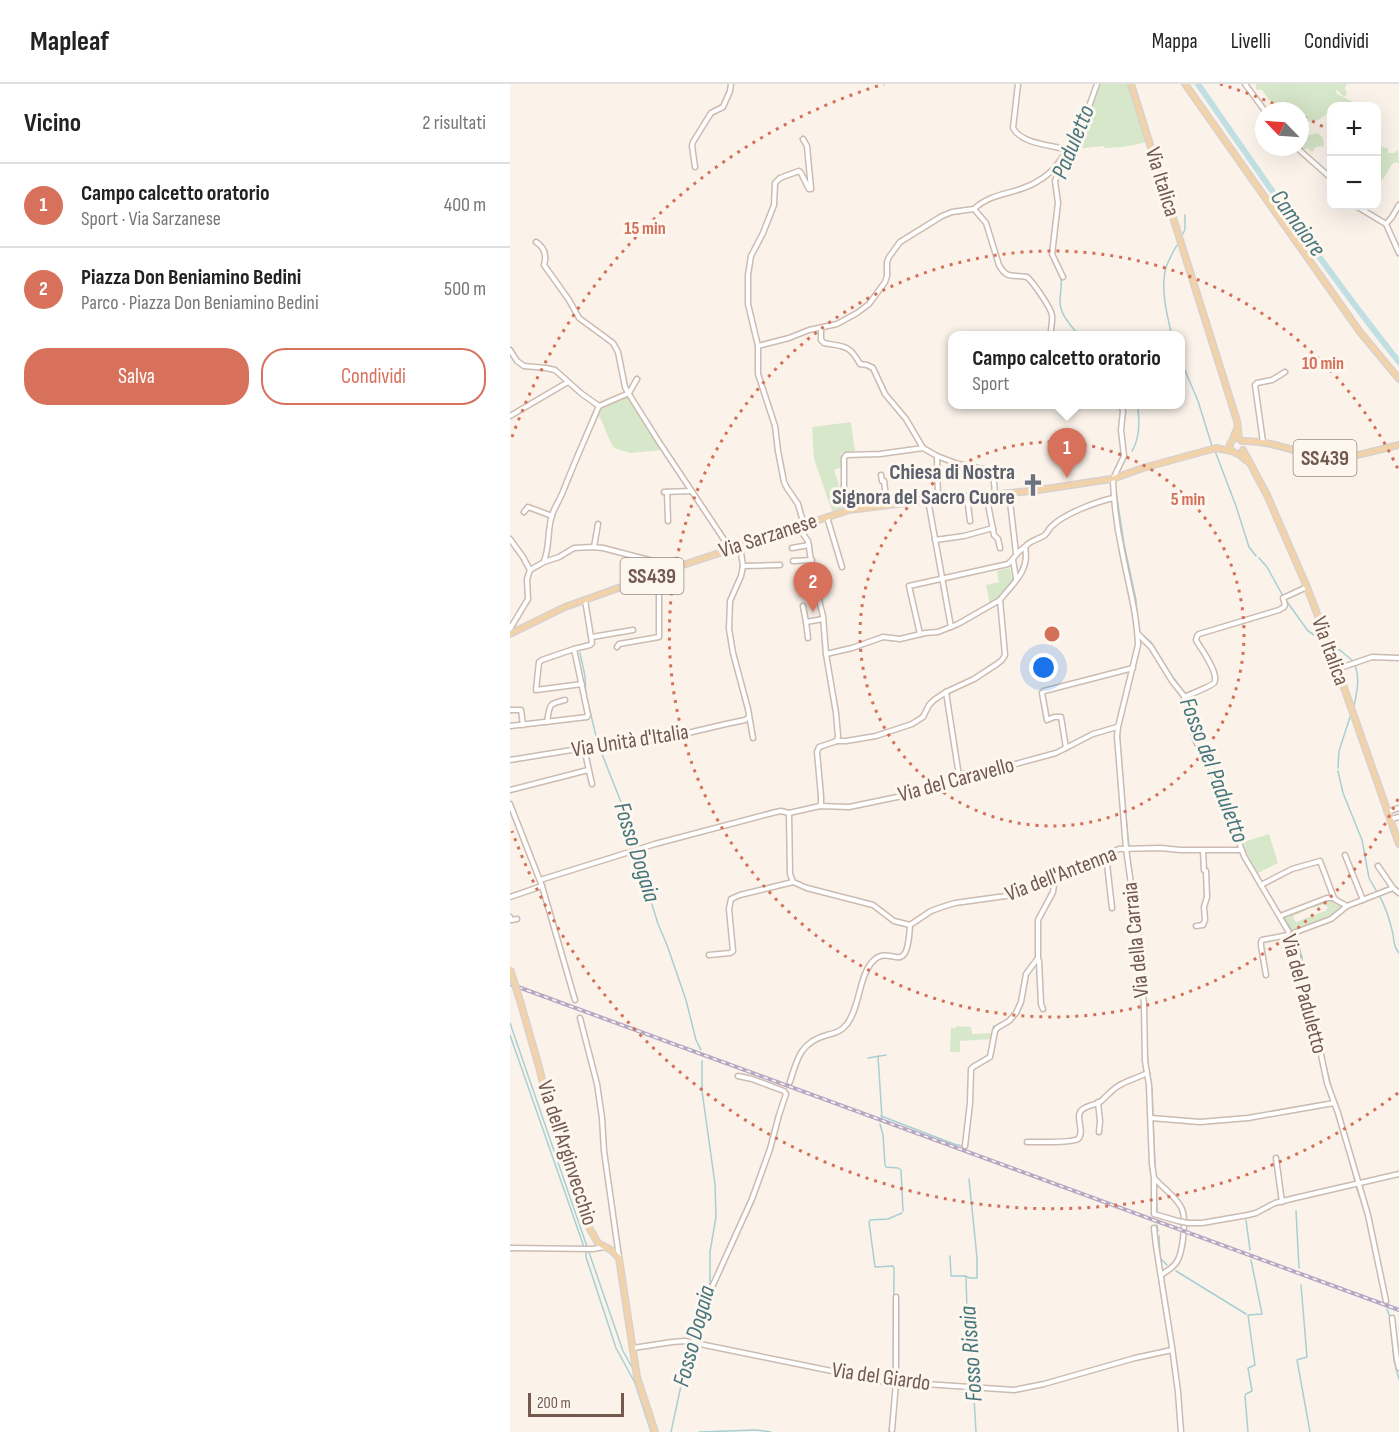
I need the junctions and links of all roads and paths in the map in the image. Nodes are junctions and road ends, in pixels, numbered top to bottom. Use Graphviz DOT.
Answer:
graph roads {
  1 [pos="731,84"];
  2 [pos="1018,84"];
  3 [pos="1097,84"];
  4 [pos="1131,84"];
  5 [pos="1185,84"];
  6 [pos="1245,84"];
  7 [pos="1258,102"];
  8 [pos="803,139"];
  9 [pos="1072,147"];
  10 [pos="1306,156"];
  11 [pos="695,167"];
  12 [pos="1327,175"];
  13 [pos="1399,205"];
  14 [pos="974,209"];
  15 [pos="1363,210"];
  16 [pos="1386,224"];
  17 [pos="536,242"];
  18 [pos="1399,253"];
  19 [pos="1063,277"];
  20 [pos="821,328"];
  21 [pos="1051,331"];
  22 [pos="758,346"];
  23 [pos="510,350"];
  24 [pos="1285,372"];
  25 [pos="637,379"];
  26 [pos="1399,379"];
  27 [pos="567,382"];
  28 [pos="629,393"];
  29 [pos="599,406"];
  30 [pos="1122,409"];
  31 [pos="510,416"];
  32 [pos="1253,440"];
  33 [pos="1236,441"];
  34 [pos="1263,442"];
  35 [pos="1399,445"];
  36 [pos="923,448"];
  37 [pos="1219,448"];
  38 [pos="1241,450"];
  39 [pos="1231,451"];
  40 [pos="938,456"];
  41 [pos="882,475"];
  42 [pos="1113,479"];
  43 [pos="692,491"];
  44 [pos="1009,493"];
  45 [pos="986,494"];
  46 [pos="995,494"];
  47 [pos="968,496"];
  48 [pos="1113,498"];
  49 [pos="938,499"];
  50 [pos="928,500"];
  51 [pos="887,505"];
  52 [pos="849,510"];
  53 [pos="524,512"];
  54 [pos="552,516"];
  55 [pos="827,517"];
  56 [pos="668,520"];
  57 [pos="970,521"];
  58 [pos="598,524"];
  59 [pos="801,526"];
  60 [pos="993,528"];
  61 [pos="510,539"];
  62 [pos="935,540"];
  63 [pos="1015,544"];
  64 [pos="809,545"];
  65 [pos="1026,545"];
  66 [pos="740,546"];
  67 [pos="594,547"];
  68 [pos="1000,548"];
  69 [pos="729,549"];
  70 [pos="794,549"];
  71 [pos="1016,553"];
  72 [pos="812,560"];
  73 [pos="1012,560"];
  74 [pos="793,561"];
  75 [pos="544,562"];
  76 [pos="780,565"];
  77 [pos="743,566"];
  78 [pos="842,567"];
  79 [pos="672,569"];
  80 [pos="530,570"];
  81 [pos="656,574"];
  82 [pos="942,579"];
  83 [pos="1017,579"];
  84 [pos="1306,587"];
  85 [pos="585,600"];
  86 [pos="1000,600"];
  87 [pos="803,606"];
  88 [pos="823,619"];
  89 [pos="806,622"];
  90 [pos="951,627"];
  91 [pos="510,629"];
  92 [pos="633,630"];
  93 [pos="1137,633"];
  94 [pos="510,634"];
  95 [pos="920,634"];
  96 [pos="592,637"];
  97 [pos="808,638"];
  98 [pos="617,647"];
  99 [pos="574,649"];
  100 [pos="825,654"];
  101 [pos="1399,658"];
  102 [pos="1133,668"];
  103 [pos="1338,669"];
  104 [pos="582,684"];
  105 [pos="946,692"];
  106 [pos="1186,696"];
  107 [pos="566,700"];
  108 [pos="510,710"];
  109 [pos="749,717"];
  110 [pos="548,722"];
  111 [pos="523,725"];
  112 [pos="510,726"];
  113 [pos="1118,727"];
  114 [pos="753,738"];
  115 [pos="837,741"];
  116 [pos="584,748"];
  117 [pos="1066,749"];
  118 [pos="510,760"];
  119 [pos="588,770"];
  120 [pos="959,776"];
  121 [pos="592,784"];
  122 [pos="510,790"];
  123 [pos="510,804"];
  124 [pos="820,806"];
  125 [pos="1399,808"];
  126 [pos="1388,812"];
  127 [pos="789,813"];
  128 [pos="1399,817"];
  129 [pos="1390,819"];
  130 [pos="1399,844"];
  131 [pos="1126,849"];
  132 [pos="1242,850"];
  133 [pos="1203,851"];
  134 [pos="1106,855"];
  135 [pos="1345,855"];
  136 [pos="1378,866"];
  137 [pos="1055,878"];
  138 [pos="540,880"];
  139 [pos="793,882"];
  140 [pos="1261,885"];
  141 [pos="542,886"];
  142 [pos="1393,888"];
  143 [pos="1399,893"];
  144 [pos="510,897"];
  145 [pos="1334,898"];
  146 [pos="1363,900"];
  147 [pos="1347,906"];
  148 [pos="1112,908"];
  149 [pos="1282,915"];
  150 [pos="510,916"];
  151 [pos="517,918"];
  152 [pos="910,925"];
  153 [pos="1196,926"];
  154 [pos="1292,932"];
  155 [pos="709,955"];
  156 [pos="1038,958"];
  157 [pos="510,969"];
  158 [pos="1266,975"];
  159 [pos="575,1000"];
  160 [pos="1043,1009"];
  161 [pos="580,1018"];
  162 [pos="1147,1073"];
  163 [pos="738,1076"];
  164 [pos="790,1082"];
  165 [pos="1098,1102"];
  166 [pos="1334,1103"];
  167 [pos="1151,1118"];
  168 [pos="1099,1132"];
  169 [pos="1027,1142"];
  170 [pos="964,1146"];
  171 [pos="1276,1158"];
  172 [pos="1399,1174"];
  173 [pos="1155,1180"];
  174 [pos="1357,1184"];
  175 [pos="1282,1202"];
  176 [pos="1154,1227"];
  177 [pos="604,1247"];
  178 [pos="510,1248"];
  179 [pos="619,1258"];
  180 [pos="1161,1275"];
  181 [pos="896,1297"];
  182 [pos="1386,1301"];
  183 [pos="1392,1318"];
  184 [pos="692,1343"];
  185 [pos="633,1348"];
  186 [pos="1172,1350"];
  187 [pos="1399,1368"];
  188 [pos="894,1382"];
  189 [pos="892,1430"];
  190 [pos="654,1432"];
  191 [pos="1181,1432"];
  1 -- 11 [label="street"];
  2 -- 9 [label="street"];
  3 -- 9 [label="street"];
  4 -- 33 [label="main road, Via Italica"];
  5 -- 26 [label="main road"];
  6 -- 7 [label="street"];
  8 -- 22 [label="street"];
  9 -- 14 [label="street"];
  9 -- 19 [label="street"];
  10 -- 12 [label="street"];
  13 -- 16 [label="street"];
  14 -- 20 [label="street"];
  14 -- 21 [label="street"];
  15 -- 16 [label="street"];
  16 -- 18 [label="street"];
  17 -- 28 [label="street"];
  20 -- 22 [label="street"];
  20 -- 36 [label="street"];
  22 -- 59 [label="street"];
  23 -- 27 [label="street"];
  24 -- 34 [label="street"];
  25 -- 28 [label="street"];
  27 -- 29 [label="street"];
  27 -- 31 [label="street"];
  28 -- 29 [label="street"];
  28 -- 43 [label="street"];
  29 -- 54 [label="street"];
  30 -- 42 [label="street"];
  32 -- 33 [label="main road, SS439"];
  32 -- 34 [label="main road, SS439"];
  32 -- 38 [label="main road"];
  33 -- 37 [label="main road, SS439"];
  33 -- 38 [label="main road"];
  33 -- 39 [label="main road"];
  34 -- 35 [label="main road, SS439"];
  36 -- 40 [label="street"];
  36 -- 52 [label="street"];
  37 -- 39 [label="main road, SS439"];
  37 -- 42 [label="main road, Via Sarzanese / SS439"];
  38 -- 39 [label="main road, SS439"];
  38 -- 84 [label="main road, Via Italica"];
  40 -- 46 [label="street"];
  40 -- 49 [label="street"];
  41 -- 51 [label="street"];
  42 -- 44 [label="main road, Via Sarzanese / SS439"];
  42 -- 48 [label="street"];
  43 -- 56 [label="street"];
  43 -- 69 [label="street"];
  44 -- 46 [label="main road, Via Sarzanese / SS439"];
  44 -- 63 [label="street"];
  45 -- 46 [label="main road, Via Sarzanese / SS439"];
  45 -- 47 [label="main road, Via Sarzanese / SS439"];
  45 -- 60 [label="street"];
  47 -- 49 [label="main road, Via Sarzanese / SS439"];
  47 -- 57 [label="street"];
  48 -- 65 [label="street"];
  48 -- 93 [label="street"];
  49 -- 50 [label="main road, Via Sarzanese / SS439"];
  50 -- 51 [label="main road, Via Sarzanese / SS439"];
  50 -- 62 [label="street"];
  51 -- 52 [label="main road, Via Sarzanese / SS439"];
  52 -- 55 [label="main road, Via Sarzanese / SS439"];
  53 -- 54 [label="street"];
  54 -- 75 [label="street"];
  55 -- 59 [label="main road, Via Sarzanese / SS439"];
  55 -- 78 [label="street"];
  58 -- 67 [label="street"];
  59 -- 64 [label="street"];
  59 -- 66 [label="main road, Via Sarzanese / SS439"];
  60 -- 62 [label="street"];
  60 -- 68 [label="street"];
  61 -- 80 [label="street"];
  62 -- 82 [label="street"];
  63 -- 65 [label="street"];
  63 -- 71 [label="street"];
  64 -- 70 [label="street"];
  64 -- 72 [label="street"];
  65 -- 71 [label="street"];
  65 -- 83 [label="street"];
  66 -- 69 [label="main road, Via Sarzanese / SS439"];
  66 -- 77 [label="street"];
  67 -- 75 [label="street"];
  67 -- 79 [label="street"];
  69 -- 79 [label="main road, Via Sarzanese / SS439"];
  71 -- 73 [label="street"];
  72 -- 74 [label="street"];
  72 -- 88 [label="street"];
  73 -- 82 [label="street"];
  73 -- 83 [label="street"];
  75 -- 80 [label="street"];
  76 -- 77 [label="street"];
  77 -- 109 [label="street"];
  79 -- 81 [label="main road, Via Sarzanese / SS439"];
  80 -- 91 [label="street"];
  81 -- 85 [label="main road, Via Sarzanese / SS439"];
  81 -- 98 [label="street"];
  82 -- 90 [label="street"];
  82 -- 95 [label="street"];
  83 -- 86 [label="street"];
  84 -- 103 [label="main road, Via Italica"];
  84 -- 106 [label="street"];
  85 -- 94 [label="main road, Via Sarzanese / SS439"];
  85 -- 96 [label="street"];
  86 -- 90 [label="street"];
  86 -- 105 [label="street"];
  87 -- 89 [label="street"];
  88 -- 89 [label="street"];
  88 -- 100 [label="street"];
  89 -- 97 [label="street"];
  90 -- 95 [label="street"];
  92 -- 96 [label="street"];
  93 -- 102 [label="street, Via della Carraia"];
  93 -- 106 [label="street, Via del Paduletto"];
  95 -- 100 [label="street"];
  96 -- 99 [label="street"];
  99 -- 104 [label="street"];
  99 -- 104 [label="street"];
  100 -- 115 [label="street"];
  101 -- 103 [label="street"];
  102 -- 113 [label="street, Via della Carraia"];
  102 -- 117 [label="street"];
  103 -- 126 [label="main road, Via Italica"];
  104 -- 110 [label="street"];
  105 -- 115 [label="street"];
  105 -- 120 [label="street"];
  106 -- 132 [label="street, Via del Paduletto"];
  107 -- 110 [label="street"];
  108 -- 111 [label="street"];
  109 -- 114 [label="street"];
  109 -- 116 [label="street, Via Unità d'Italia"];
  110 -- 111 [label="street"];
  111 -- 112 [label="street"];
  113 -- 117 [label="street, Via del Caravello"];
  113 -- 131 [label="street, Via della Carraia"];
  115 -- 124 [label="street"];
  116 -- 118 [label="street, Via Unità d'Italia"];
  116 -- 119 [label="street"];
  117 -- 120 [label="street, Via del Caravello"];
  119 -- 121 [label="street"];
  119 -- 122 [label="street"];
  120 -- 124 [label="street, Via del Caravello"];
  123 -- 138 [label="street"];
  124 -- 127 [label="street, Via del Caravello"];
  125 -- 126 [label="street"];
  126 -- 129 [label="main road, Via Italica"];
  127 -- 138 [label="street"];
  127 -- 139 [label="street"];
  128 -- 129 [label="street"];
  129 -- 130 [label="main road, Via Italica"];
  131 -- 133 [label="street, Via dell'Antenna"];
  131 -- 134 [label="street, Via dell'Antenna"];
  131 -- 162 [label="street, Via della Carraia"];
  132 -- 133 [label="street, Via dell'Antenna"];
  132 -- 140 [label="street, Via del Paduletto"];
  133 -- 153 [label="street"];
  134 -- 137 [label="street, Via dell'Antenna"];
  134 -- 148 [label="street"];
  135 -- 146 [label="street"];
  136 -- 142 [label="street"];
  137 -- 152 [label="street, Via dell'Antenna"];
  137 -- 156 [label="street"];
  138 -- 141 [label="street"];
  139 -- 152 [label="street"];
  139 -- 155 [label="street"];
  140 -- 145 [label="street"];
  140 -- 149 [label="street, Via del Paduletto"];
  141 -- 144 [label="street"];
  141 -- 159 [label="street"];
  142 -- 143 [label="street"];
  142 -- 146 [label="street"];
  145 -- 147 [label="street"];
  145 -- 149 [label="street"];
  146 -- 147 [label="street"];
  147 -- 154 [label="street"];
  149 -- 154 [label="street, Via del Paduletto"];
  150 -- 151 [label="street"];
  152 -- 164 [label="street"];
  154 -- 158 [label="street"];
  154 -- 166 [label="street, Via del Paduletto"];
  156 -- 160 [label="street"];
  156 -- 170 [label="street"];
  157 -- 177 [label="main road, Via dell'Arginvecchio, bridge"];
  161 -- 179 [label="street"];
  162 -- 165 [label="street"];
  162 -- 167 [label="street, Via della Carraia"];
  163 -- 184 [label="street"];
  165 -- 168 [label="street"];
  165 -- 169 [label="street"];
  166 -- 167 [label="street"];
  166 -- 174 [label="street, Via del Paduletto"];
  167 -- 173 [label="street, Via della Carraia"];
  171 -- 175 [label="street"];
  172 -- 174 [label="street"];
  173 -- 175 [label="street, Via della Carraia, bridge"];
  173 -- 180 [label="street"];
  174 -- 175 [label="street"];
  174 -- 182 [label="street, Via del Paduletto"];
  176 -- 180 [label="street"];
  177 -- 178 [label="street"];
  177 -- 179 [label="main road, Via dell'Arginvecchio"];
  179 -- 185 [label="main road"];
  180 -- 186 [label="street"];
  181 -- 188 [label="street"];
  183 -- 187 [label="street"];
  184 -- 185 [label="street, Via del Giardo"];
  184 -- 188 [label="street, Via del Giardo"];
  185 -- 190 [label="main road"];
  186 -- 188 [label="street, Via del Giardo"];
  186 -- 191 [label="street"];
  188 -- 189 [label="street"];
}
